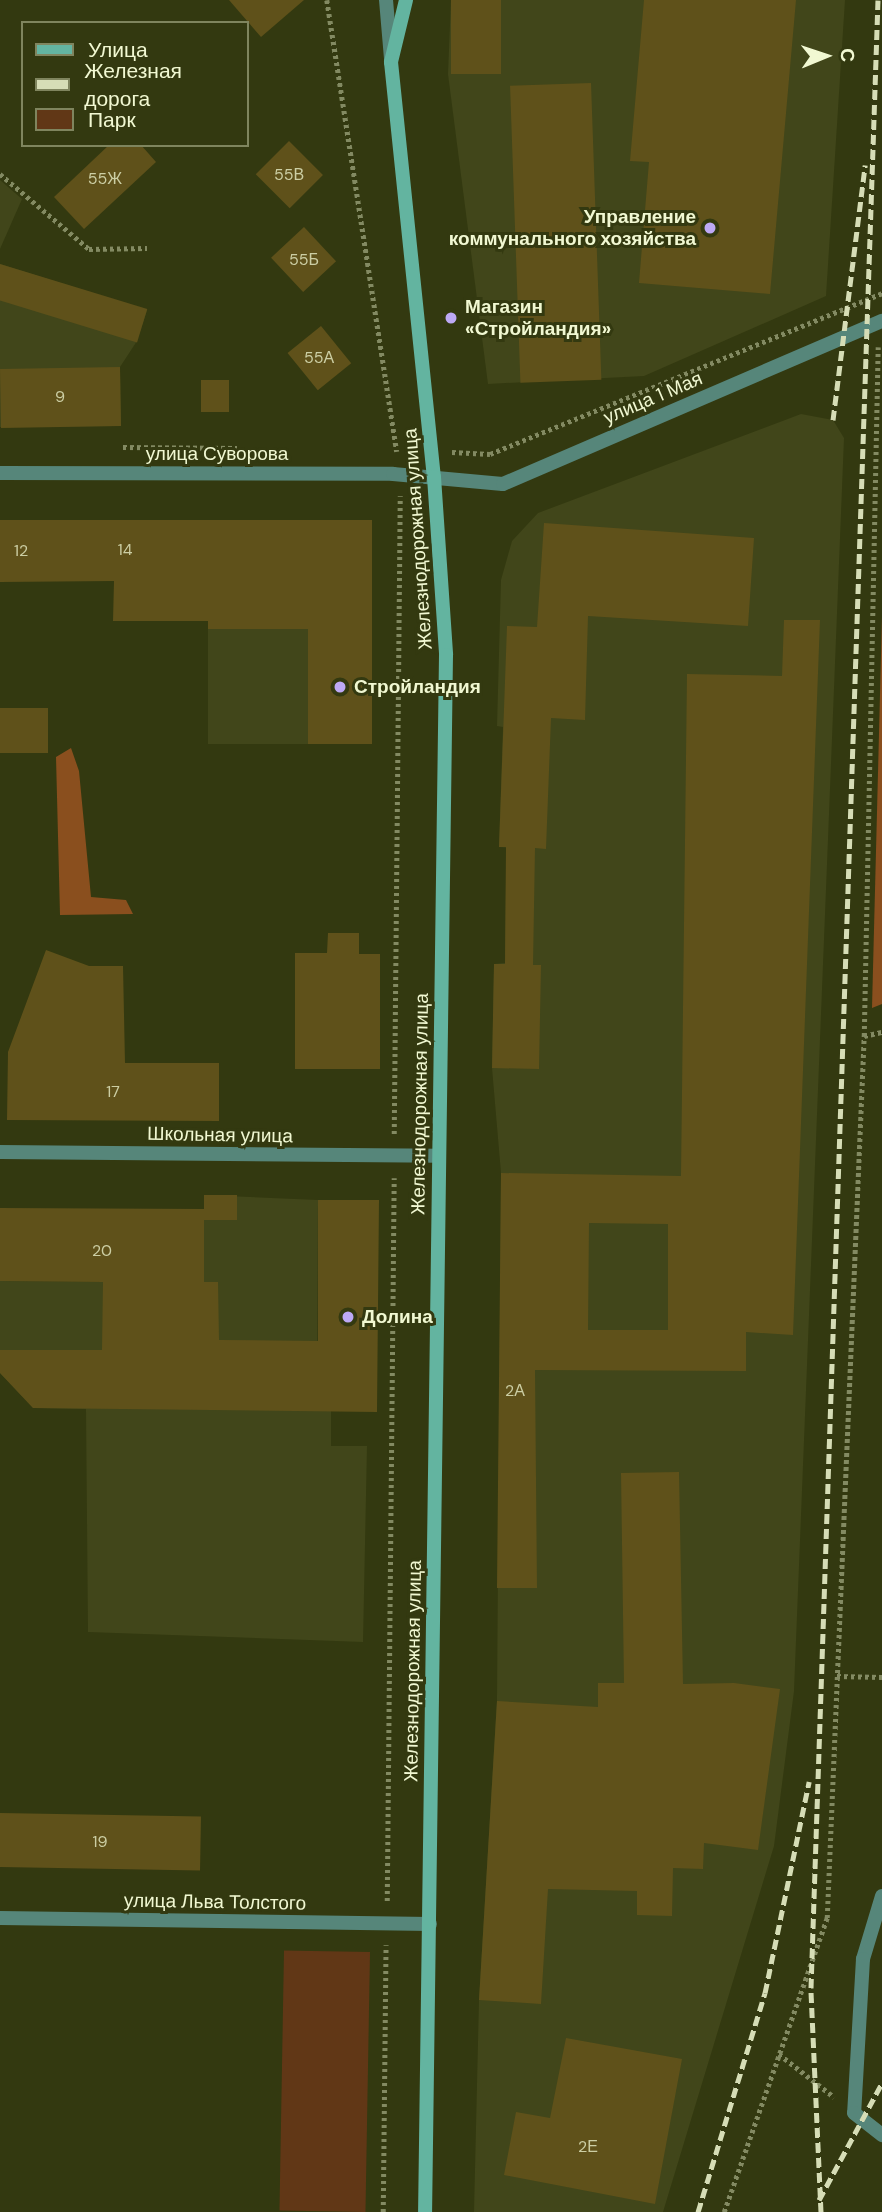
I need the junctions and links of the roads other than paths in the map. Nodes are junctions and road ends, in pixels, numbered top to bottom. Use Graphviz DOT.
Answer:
graph roads {
  1 [pos="386,0"];
  2 [pos="406,0"];
  3 [pos="391,62"];
  4 [pos="880,321"];
  5 [pos="0,474"];
  6 [pos="434,477"];
  7 [pos="0,1152"];
  8 [pos="439,1156"];
  9 [pos="882,1896"];
  10 [pos="0,1918"];
  11 [pos="430,1924"];
  12 [pos="882,2135"];
  13 [pos="425,2212"];
  1 -- 3 [label="street"];
  2 -- 3 [label="main road, Железнодорожная улица"];
  3 -- 6 [label="main road, Железнодорожная улица"];
  4 -- 6 [label="street, улица 1 Мая"];
  5 -- 6 [label="street, улица Суворова"];
  6 -- 8 [label="main road, Железнодорожная улица"];
  7 -- 8 [label="street, Школьная улица"];
  8 -- 11 [label="main road, Железнодорожная улица"];
  9 -- 12 [label="street"];
  10 -- 11 [label="street, улица Льва Толстого"];
  11 -- 13 [label="main road, Железнодорожная улица"];
}
